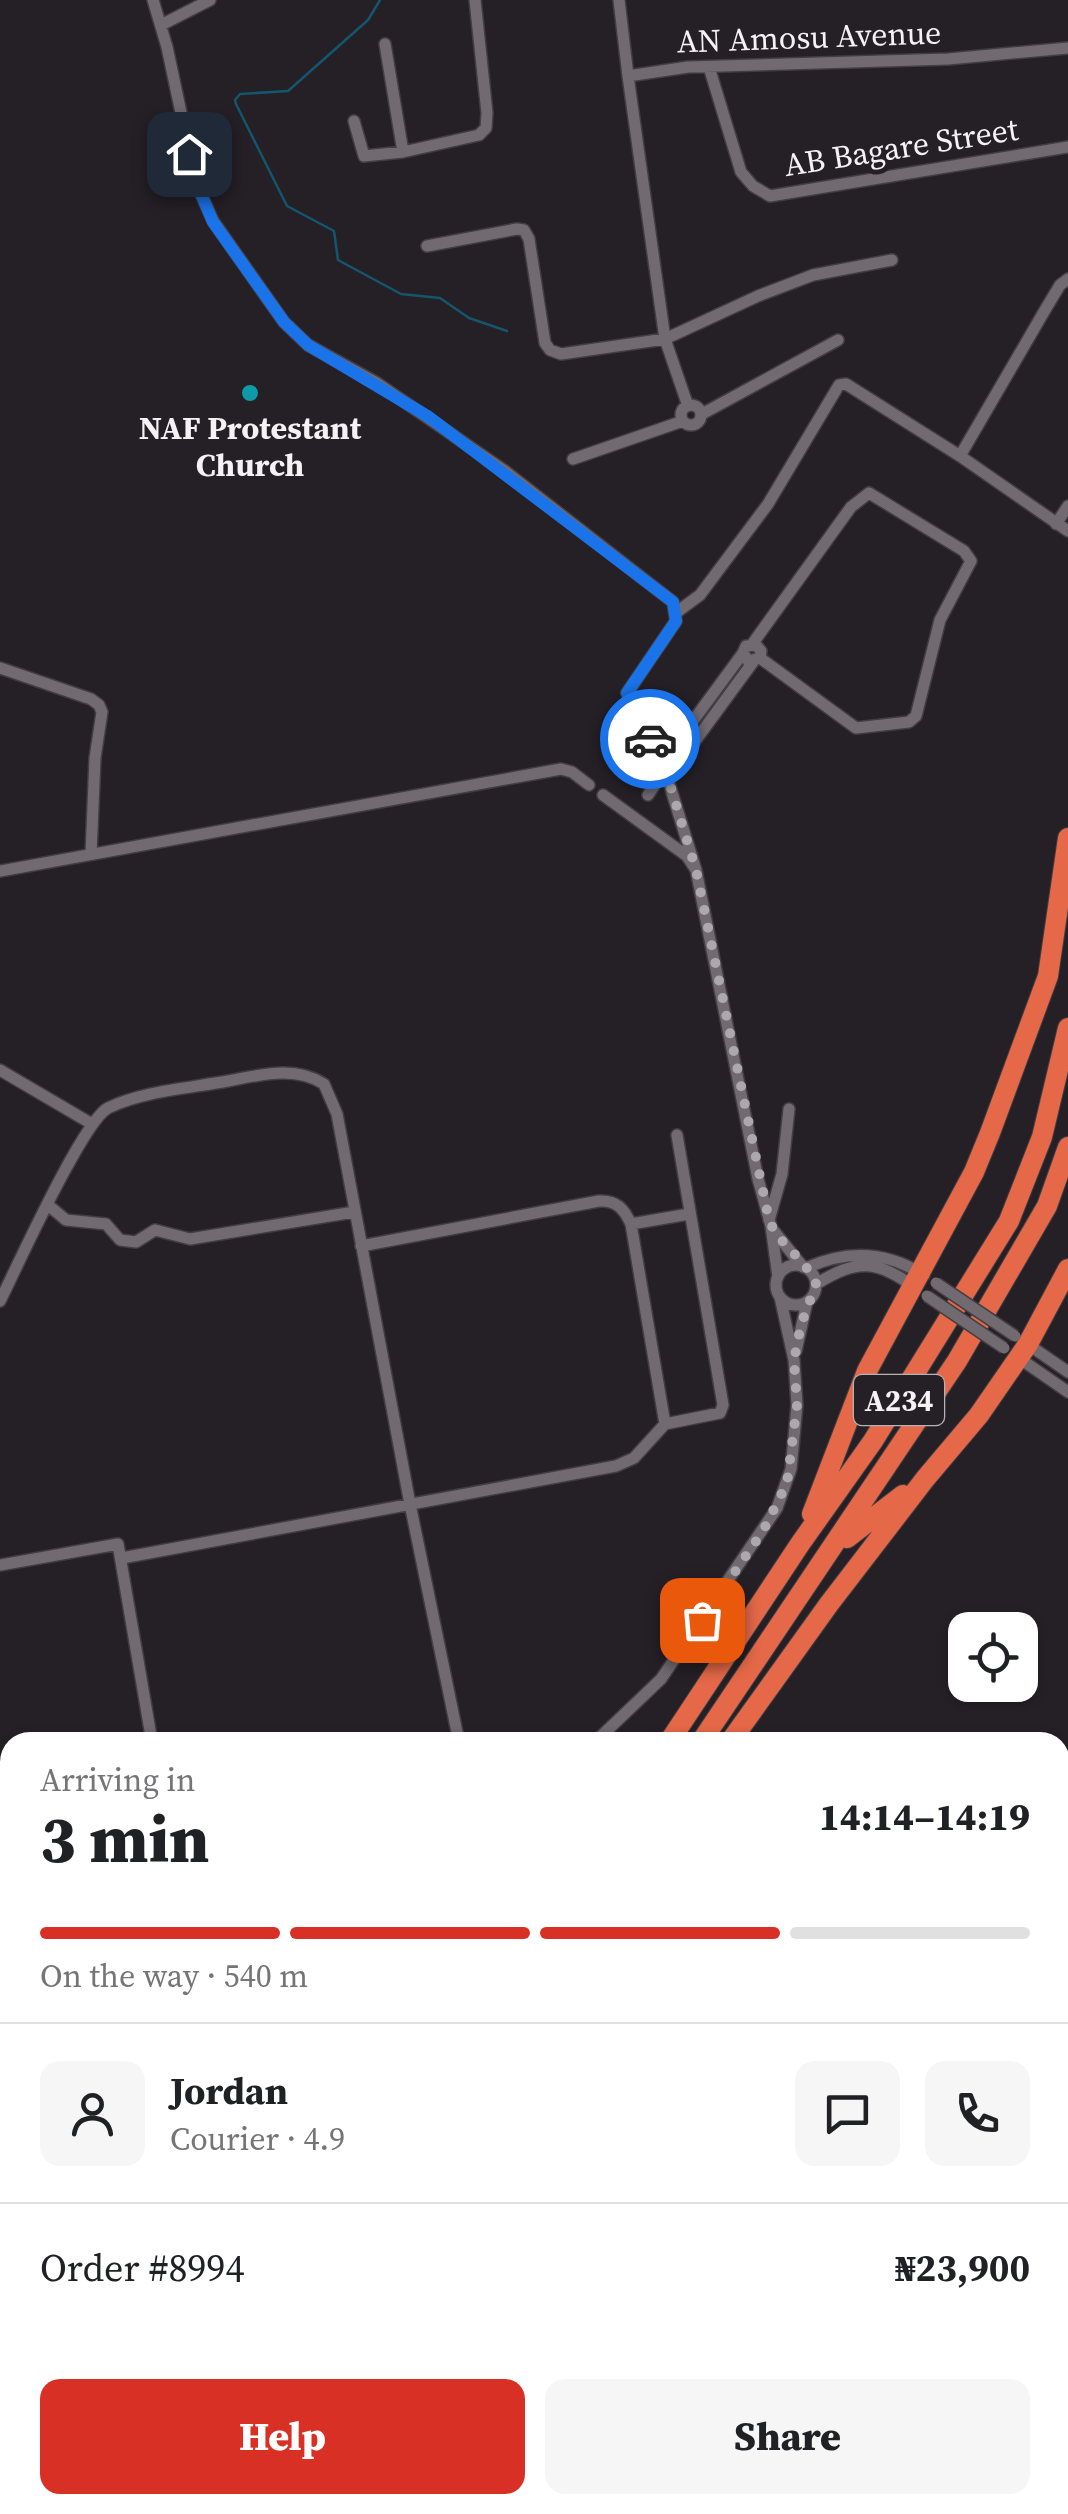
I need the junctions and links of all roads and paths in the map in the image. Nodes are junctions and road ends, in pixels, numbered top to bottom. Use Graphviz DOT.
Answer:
graph roads {
  1 [pos="153,0"];
  2 [pos="476,0"];
  3 [pos="618,0"];
  4 [pos="202,2"];
  5 [pos="160,25"];
  6 [pos="385,44"];
  7 [pos="1068,48"];
  8 [pos="709,67"];
  9 [pos="628,76"];
  10 [pos="354,121"];
  11 [pos="1068,146"];
  12 [pos="403,152"];
  13 [pos="427,246"];
  14 [pos="892,260"];
  15 [pos="1068,279"];
  16 [pos="665,339"];
  17 [pos="838,340"];
  18 [pos="688,406"];
  19 [pos="702,414"];
  20 [pos="682,421"];
  21 [pos="960,456"];
  22 [pos="573,459"];
  23 [pos="1068,506"];
  24 [pos="1056,524"];
  25 [pos="1068,532"];
  26 [pos="675,606"];
  27 [pos="752,658"];
  28 [pos="0,668"];
  29 [pos="665,770"];
  30 [pos="590,784"];
  31 [pos="604,795"];
  32 [pos="648,796"];
  33 [pos="1068,838"];
  34 [pos="90,854"];
  35 [pos="696,870"];
  36 [pos="0,871"];
  37 [pos="1068,929"];
  38 [pos="1048,976"];
  39 [pos="1068,1028"];
  40 [pos="0,1070"];
  41 [pos="789,1109"];
  42 [pos="92,1124"];
  43 [pos="677,1136"];
  44 [pos="1068,1147"];
  45 [pos="48,1205"];
  46 [pos="354,1212"];
  47 [pos="689,1214"];
  48 [pos="770,1223"];
  49 [pos="631,1224"];
  50 [pos="360,1246"];
  51 [pos="804,1267"];
  52 [pos="1068,1269"];
  53 [pos="778,1277"];
  54 [pos="816,1284"];
  55 [pos="924,1284"];
  56 [pos="780,1296"];
  57 [pos="0,1301"];
  58 [pos="808,1302"];
  59 [pos="1016,1346"];
  60 [pos="794,1360"];
  61 [pos="1068,1372"];
  62 [pos="1068,1392"];
  63 [pos="665,1424"];
  64 [pos="925,1479"];
  65 [pos="410,1504"];
  66 [pos="800,1544"];
  67 [pos="832,1549"];
  68 [pos="122,1558"];
  69 [pos="0,1565"];
  70 [pos="150,1732"];
  71 [pos="457,1732"];
  72 [pos="605,1732"];
  73 [pos="676,1732"];
  74 [pos="708,1732"];
  75 [pos="737,1732"];
  1 -- 5 [label="street"];
  2 -- 12 [label="street"];
  3 -- 9 [label="street"];
  4 -- 5 [label="street"];
  5 -- 26 [label="street"];
  6 -- 12 [label="street"];
  7 -- 8 [label="street, AN Amosu Avenue"];
  8 -- 9 [label="street, AN Amosu Avenue"];
  8 -- 11 [label="street, AB Bagare Street"];
  9 -- 16 [label="street"];
  10 -- 12 [label="street"];
  13 -- 16 [label="street"];
  14 -- 16 [label="street"];
  15 -- 21 [label="street"];
  16 -- 18 [label="street"];
  17 -- 19 [label="street"];
  18 -- 19 [label="street"];
  18 -- 20 [label="street"];
  19 -- 20 [label="street"];
  20 -- 22 [label="street"];
  21 -- 24 [label="street"];
  21 -- 26 [label="street"];
  23 -- 24 [label="street"];
  24 -- 25 [label="street"];
  26 -- 29 [label="street"];
  27 -- 27 [label="street"];
  27 -- 29 [label="street"];
  28 -- 34 [label="street"];
  29 -- 32 [label="street"];
  29 -- 35 [label="street"];
  30 -- 34 [label="street"];
  31 -- 35 [label="street"];
  33 -- 38 [label="highway"];
  34 -- 36 [label="street"];
  35 -- 48 [label="street"];
  37 -- 38 [label="highway"];
  38 -- 55 [label="highway"];
  39 -- 66 [label="highway, A234"];
  40 -- 42 [label="street"];
  41 -- 48 [label="street"];
  42 -- 45 [label="street"];
  42 -- 46 [label="street"];
  43 -- 47 [label="street"];
  44 -- 67 [label="highway, A234"];
  45 -- 46 [label="street"];
  45 -- 57 [label="street"];
  46 -- 50 [label="street"];
  47 -- 49 [label="street"];
  47 -- 63 [label="street"];
  48 -- 51 [label="street"];
  48 -- 53 [label="street"];
  49 -- 50 [label="street"];
  49 -- 63 [label="street"];
  50 -- 65 [label="street"];
  51 -- 53 [label="street"];
  51 -- 54 [label="street"];
  51 -- 55 [label="street"];
  52 -- 59 [label="highway"];
  53 -- 56 [label="street"];
  54 -- 55 [label="street"];
  54 -- 58 [label="street"];
  55 -- 59 [label="street, bridge"];
  55 -- 66 [label="highway"];
  56 -- 58 [label="street"];
  56 -- 60 [label="street"];
  58 -- 60 [label="street"];
  59 -- 61 [label="street"];
  59 -- 62 [label="street"];
  59 -- 64 [label="highway"];
  60 -- 72 [label="street"];
  63 -- 65 [label="street"];
  64 -- 67 [label="highway"];
  64 -- 75 [label="highway"];
  65 -- 68 [label="street"];
  65 -- 71 [label="street"];
  66 -- 73 [label="highway, A234"];
  67 -- 74 [label="highway, A234"];
  68 -- 69 [label="street"];
  68 -- 70 [label="street"];
}
